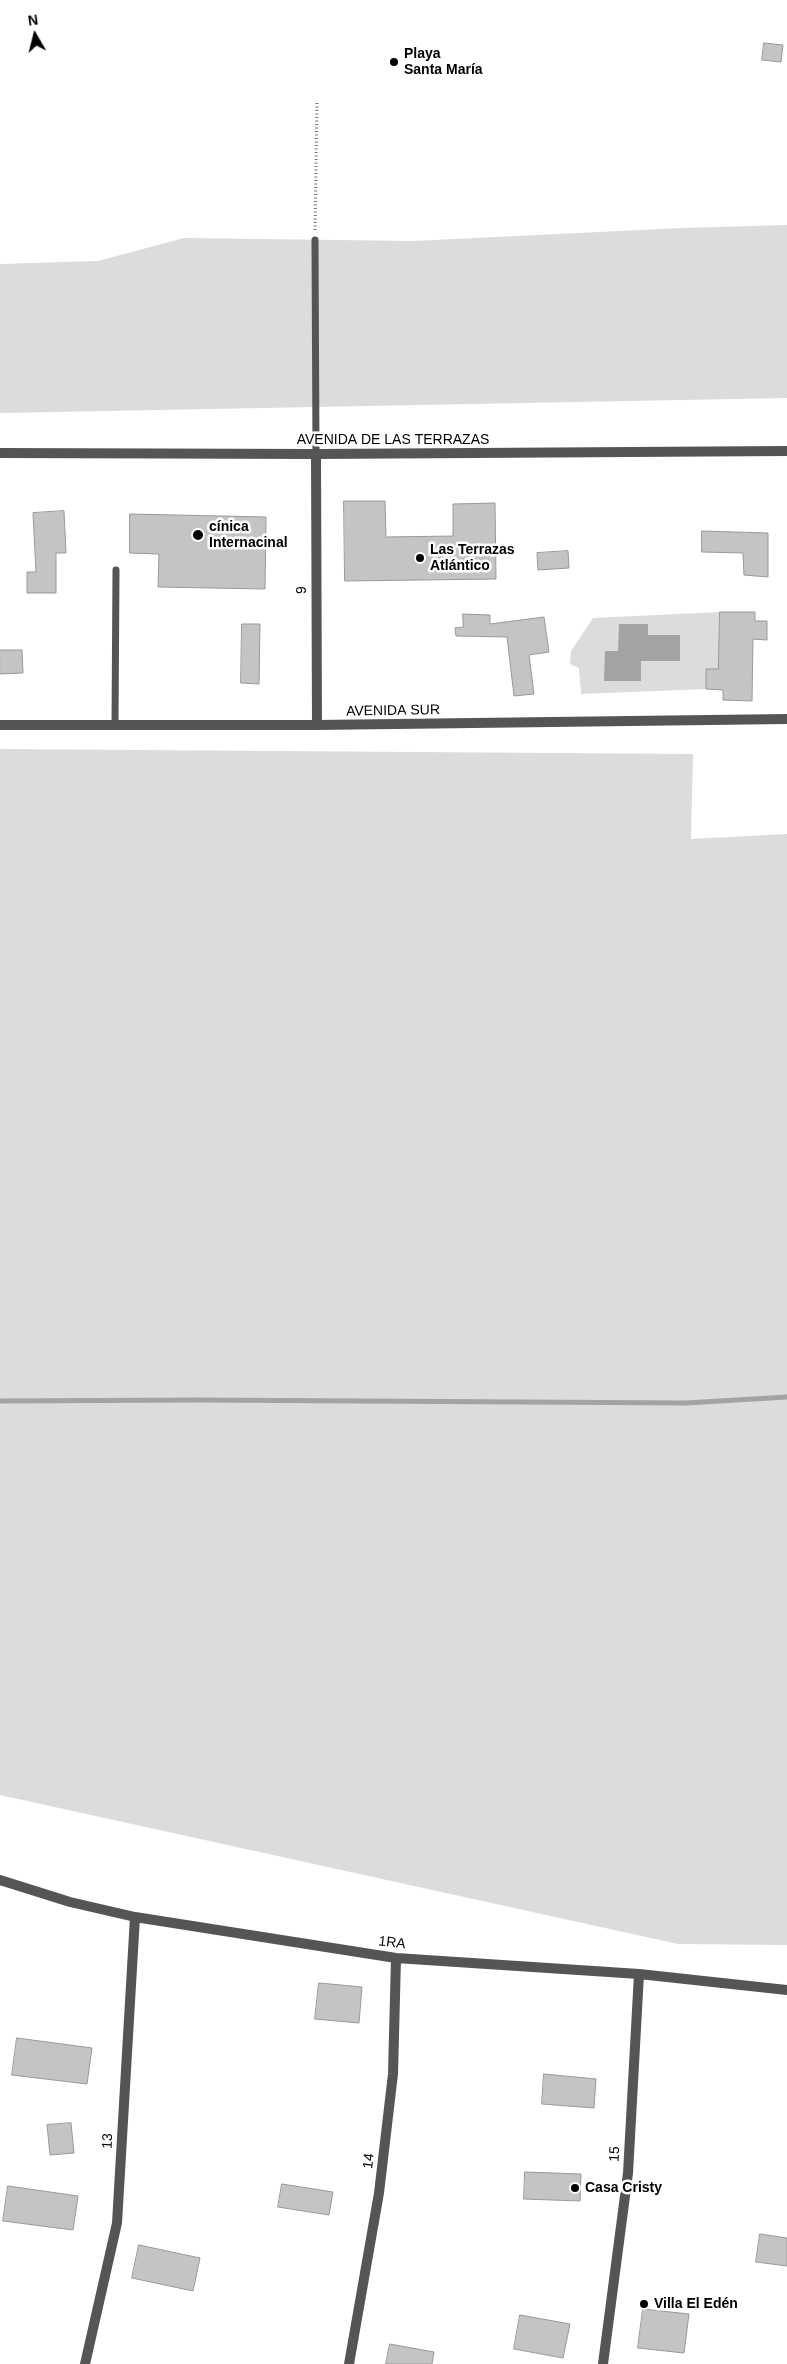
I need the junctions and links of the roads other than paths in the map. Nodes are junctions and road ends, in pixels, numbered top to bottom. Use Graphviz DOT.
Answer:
graph roads {
  1 [pos="315,240"];
  2 [pos="787,451"];
  3 [pos="0,453"];
  4 [pos="316,454"];
  5 [pos="116,570"];
  6 [pos="787,719"];
  7 [pos="0,725"];
  8 [pos="115,725"];
  9 [pos="317,725"];
  10 [pos="0,1880"];
  11 [pos="135,1917"];
  12 [pos="396,1958"];
  13 [pos="639,1974"];
  14 [pos="787,1990"];
  15 [pos="85,2364"];
  16 [pos="349,2364"];
  17 [pos="603,2364"];
  1 -- 4 [label="lane"];
  2 -- 4 [label="street, AVENIDA DE LAS TERRAZAS"];
  3 -- 4 [label="street, AVENIDA DE LAS TERRAZAS"];
  4 -- 9 [label="street, 9"];
  5 -- 8 [label="lane"];
  6 -- 9 [label="street, AVENIDA SUR"];
  7 -- 8 [label="street, AVENIDA SUR"];
  8 -- 9 [label="street, AVENIDA SUR"];
  10 -- 11 [label="street, 1RA"];
  11 -- 12 [label="street, 1RA"];
  11 -- 15 [label="street, 13"];
  12 -- 13 [label="street, 1RA"];
  12 -- 16 [label="street, 14"];
  13 -- 14 [label="street, 1RA"];
  13 -- 17 [label="street, 15"];
}
